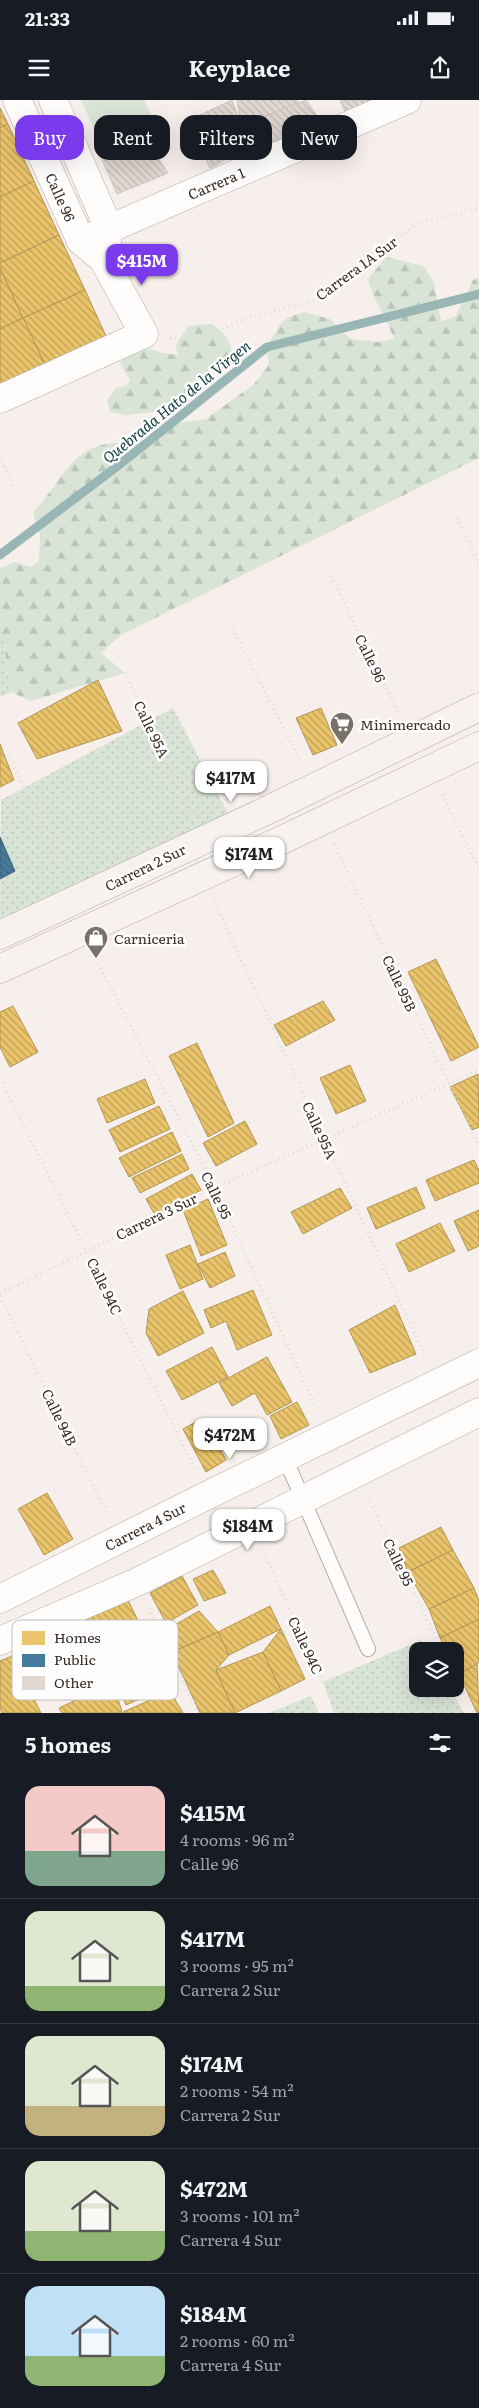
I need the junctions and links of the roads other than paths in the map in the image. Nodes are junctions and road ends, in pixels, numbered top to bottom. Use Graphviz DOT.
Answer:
graph roads {
  1 [pos="18,100"];
  2 [pos="53,100"];
  3 [pos="407,100"];
  4 [pos="109,229"];
  5 [pos="81,241"];
  6 [pos="103,259"];
  7 [pos="0,399"];
  8 [pos="479,707"];
  9 [pos="479,746"];
  10 [pos="268,810"];
  11 [pos="284,839"];
  12 [pos="0,935"];
  13 [pos="0,969"];
  14 [pos="479,1363"];
  15 [pos="479,1412"];
  16 [pos="285,1458"];
  17 [pos="302,1500"];
  18 [pos="0,1599"];
  19 [pos="49,1620"];
  20 [pos="12,1636"];
  21 [pos="0,1641"];
  22 [pos="368,1650"];
  1 -- 5 [label="street, Calle 96"];
  2 -- 4 [label="street"];
  3 -- 4 [label="street, Carrera 1"];
  4 -- 5 [label="street, Carrera 1"];
  4 -- 6 [label="street"];
  5 -- 6 [label="street, Calle 96"];
  6 -- 7 [label="street, Calle 96"];
  8 -- 10 [label="street, Carrera 2 Sur"];
  9 -- 11 [label="street"];
  10 -- 11 [label="street"];
  10 -- 12 [label="street, Carrera 2 Sur"];
  11 -- 13 [label="street"];
  14 -- 16 [label="street, Carrera 4 Sur"];
  15 -- 17 [label="street"];
  16 -- 17 [label="lane"];
  16 -- 18 [label="street, Carrera 4 Sur"];
  17 -- 19 [label="street"];
  17 -- 22 [label="lane"];
  20 -- 21 [label="street"];
}
